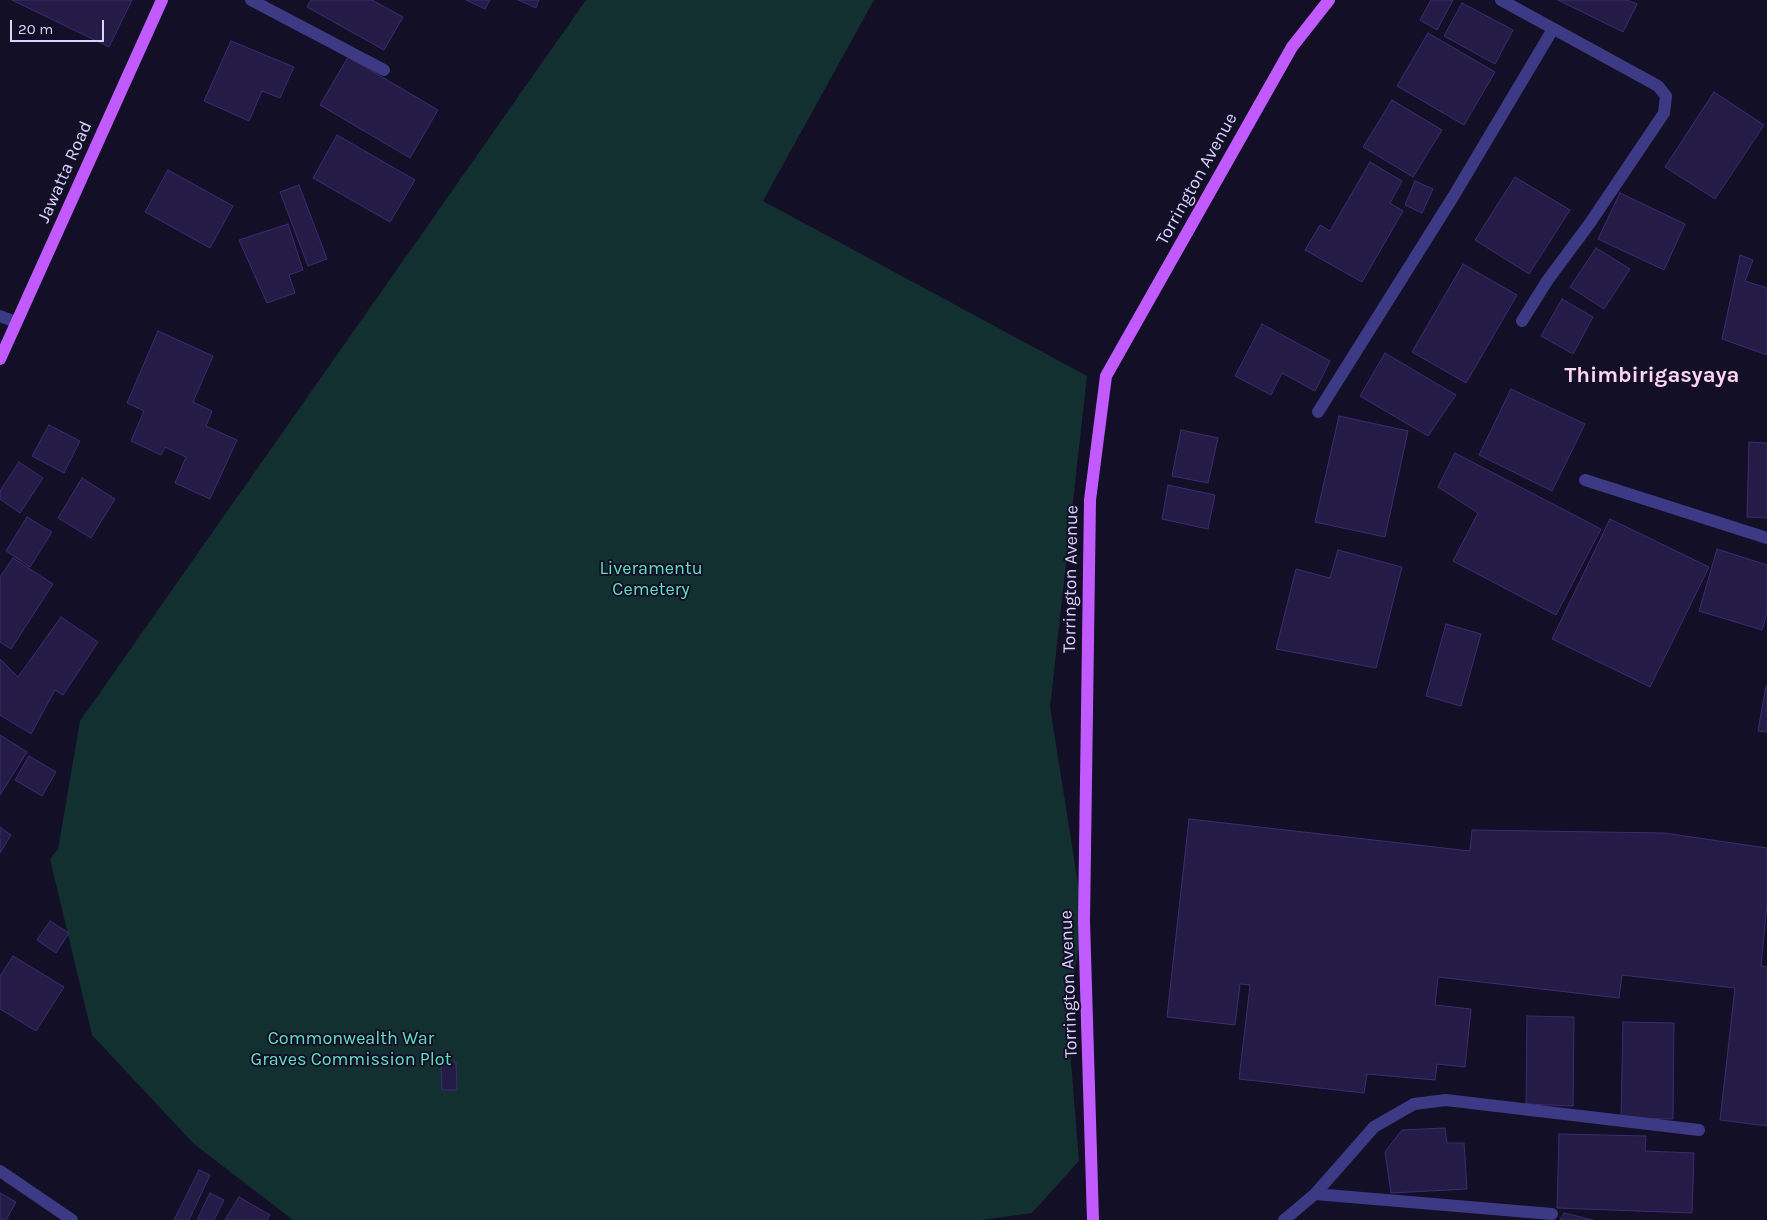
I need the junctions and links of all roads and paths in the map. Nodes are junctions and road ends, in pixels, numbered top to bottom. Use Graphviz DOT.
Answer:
graph roads {
  1 [pos="162,0"];
  2 [pos="251,0"];
  3 [pos="1329,0"];
  4 [pos="1502,0"];
  5 [pos="1553,29"];
  6 [pos="384,70"];
  7 [pos="0,316"];
  8 [pos="1522,321"];
  9 [pos="16,322"];
  10 [pos="0,359"];
  11 [pos="1318,412"];
  12 [pos="1585,480"];
  13 [pos="1767,538"];
  14 [pos="1699,1130"];
  15 [pos="0,1171"];
  16 [pos="1315,1194"];
  17 [pos="1552,1214"];
  18 [pos="72,1220"];
  19 [pos="1094,1220"];
  20 [pos="1284,1220"];
  1 -- 9 [label="main road, Jawatta Road"];
  2 -- 6 [label="street"];
  3 -- 19 [label="main road, Torrington Avenue"];
  4 -- 5 [label="street"];
  5 -- 8 [label="street"];
  5 -- 11 [label="street"];
  7 -- 9 [label="street"];
  9 -- 10 [label="main road, Jawatta Road"];
  12 -- 13 [label="street"];
  14 -- 16 [label="street"];
  15 -- 18 [label="street"];
  16 -- 17 [label="street"];
  16 -- 20 [label="street"];
}
